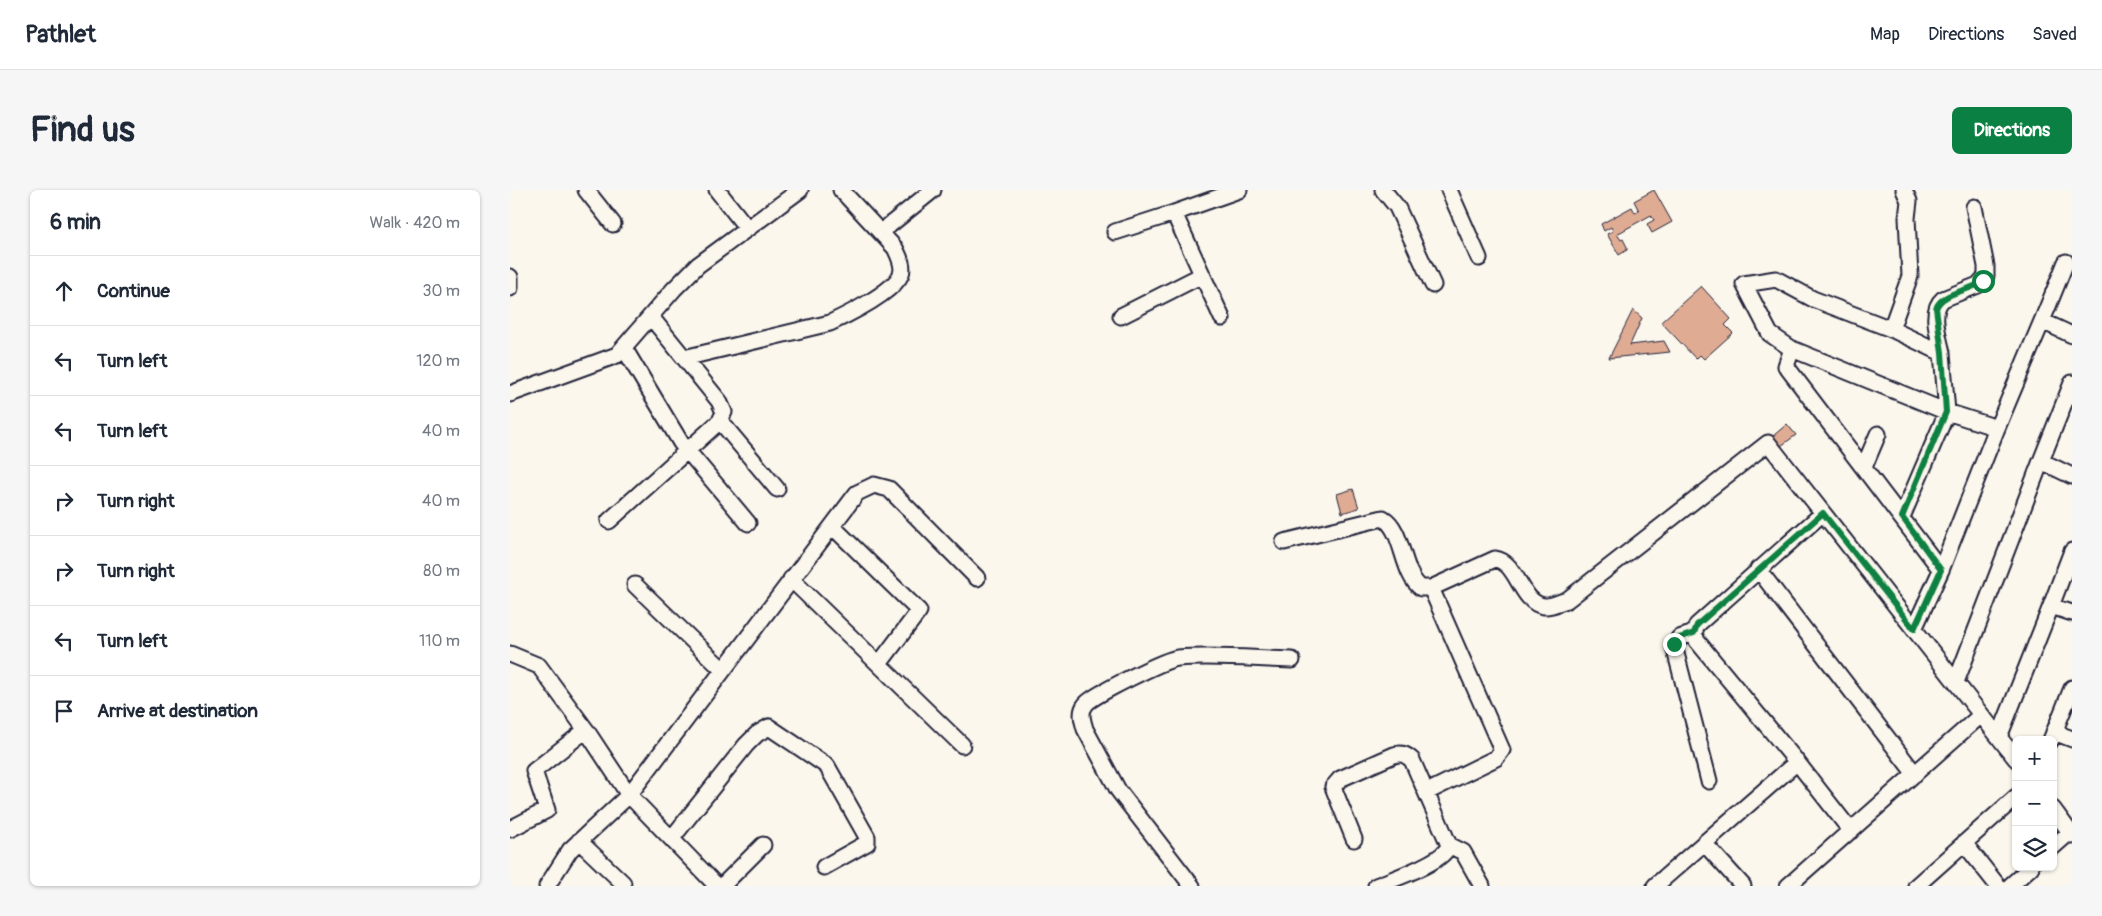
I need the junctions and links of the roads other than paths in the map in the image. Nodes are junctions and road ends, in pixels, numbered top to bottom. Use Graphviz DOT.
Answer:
graph roads {
  1 [pos="586,190"];
  2 [pos="718,190"];
  3 [pos="800,190"];
  4 [pos="841,190"];
  5 [pos="933,190"];
  6 [pos="1239,190"];
  7 [pos="1385,190"];
  8 [pos="1449,190"];
  9 [pos="1904,190"];
  10 [pos="1974,207"];
  11 [pos="1174,213"];
  12 [pos="613,224"];
  13 [pos="747,228"];
  14 [pos="881,232"];
  15 [pos="1115,232"];
  16 [pos="1480,258"];
  17 [pos="2066,262"];
  18 [pos="1202,275"];
  19 [pos="510,277"];
  20 [pos="1433,285"];
  21 [pos="510,288"];
  22 [pos="1120,316"];
  23 [pos="651,317"];
  24 [pos="1222,318"];
  25 [pos="2042,321"];
  26 [pos="1891,329"];
  27 [pos="2072,335"];
  28 [pos="624,348"];
  29 [pos="1792,350"];
  30 [pos="1942,353"];
  31 [pos="684,358"];
  32 [pos="2072,383"];
  33 [pos="511,392"];
  34 [pos="1946,412"];
  35 [pos="720,422"];
  36 [pos="1997,428"];
  37 [pos="1878,434"];
  38 [pos="688,451"];
  39 [pos="2041,461"];
  40 [pos="1864,467"];
  41 [pos="2072,476"];
  42 [pos="777,489"];
  43 [pos="1823,513"];
  44 [pos="1902,517"];
  45 [pos="609,521"];
  46 [pos="748,523"];
  47 [pos="833,527"];
  48 [pos="1284,542"];
  49 [pos="2072,552"];
  50 [pos="1758,569"];
  51 [pos="1941,570"];
  52 [pos="977,578"];
  53 [pos="791,580"];
  54 [pos="635,585"];
  55 [pos="1431,588"];
  56 [pos="2051,606"];
  57 [pos="2072,613"];
  58 [pos="1914,629"];
  59 [pos="1694,633"];
  60 [pos="510,654"];
  61 [pos="1292,660"];
  62 [pos="879,664"];
  63 [pos="723,670"];
  64 [pos="1956,682"];
  65 [pos="2072,688"];
  66 [pos="1981,715"];
  67 [pos="586,730"];
  68 [pos="2052,736"];
  69 [pos="1999,737"];
  70 [pos="2057,737"];
  71 [pos="2072,739"];
  72 [pos="962,745"];
  73 [pos="2012,754"];
  74 [pos="1797,762"];
  75 [pos="1915,774"];
  76 [pos="1709,781"];
  77 [pos="1426,792"];
  78 [pos="629,795"];
  79 [pos="2012,801"];
  80 [pos="2057,815"];
  81 [pos="510,829"];
  82 [pos="1851,831"];
  83 [pos="2071,834"];
  84 [pos="672,838"];
  85 [pos="1354,839"];
  86 [pos="579,841"];
  87 [pos="1704,843"];
  88 [pos="1964,843"];
  89 [pos="2057,844"];
  90 [pos="763,845"];
  91 [pos="1449,845"];
  92 [pos="824,867"];
  93 [pos="2027,871"];
  94 [pos="623,883"];
  95 [pos="547,886"];
  96 [pos="717,886"];
  97 [pos="722,886"];
  98 [pos="1192,886"];
  99 [pos="1376,886"];
  100 [pos="1482,886"];
  101 [pos="1655,886"];
  102 [pos="1742,886"];
  103 [pos="1788,886"];
  104 [pos="1916,886"];
  105 [pos="1998,886"];
  106 [pos="2010,886"];
  1 -- 12 [label="street"];
  2 -- 13 [label="street"];
  3 -- 13 [label="street"];
  4 -- 14 [label="street"];
  5 -- 14 [label="street"];
  6 -- 11 [label="street"];
  7 -- 20 [label="street"];
  8 -- 16 [label="street"];
  9 -- 26 [label="street"];
  10 -- 30 [label="street"];
  11 -- 15 [label="street"];
  11 -- 18 [label="street"];
  13 -- 23 [label="street"];
  14 -- 31 [label="street"];
  17 -- 25 [label="street"];
  18 -- 22 [label="street"];
  18 -- 24 [label="street"];
  19 -- 21 [label="street"];
  23 -- 28 [label="street"];
  23 -- 31 [label="street"];
  25 -- 27 [label="street"];
  25 -- 36 [label="street"];
  26 -- 29 [label="street"];
  26 -- 30 [label="street"];
  28 -- 33 [label="street"];
  28 -- 38 [label="street"];
  29 -- 34 [label="street"];
  29 -- 40 [label="street"];
  30 -- 34 [label="street"];
  31 -- 35 [label="street"];
  32 -- 39 [label="street"];
  34 -- 36 [label="street"];
  34 -- 44 [label="street"];
  35 -- 38 [label="street"];
  35 -- 42 [label="street"];
  36 -- 51 [label="street"];
  37 -- 40 [label="street"];
  38 -- 45 [label="street"];
  38 -- 46 [label="street"];
  39 -- 41 [label="street"];
  39 -- 64 [label="street"];
  40 -- 44 [label="street"];
  43 -- 50 [label="street"];
  43 -- 55 [label="street"];
  43 -- 58 [label="street"];
  44 -- 51 [label="street"];
  47 -- 52 [label="street"];
  47 -- 53 [label="street"];
  47 -- 62 [label="street"];
  48 -- 55 [label="street"];
  49 -- 56 [label="street"];
  50 -- 59 [label="street"];
  50 -- 75 [label="street"];
  51 -- 58 [label="street"];
  53 -- 62 [label="street"];
  53 -- 63 [label="street"];
  54 -- 63 [label="street"];
  55 -- 77 [label="street"];
  56 -- 57 [label="street"];
  56 -- 69 [label="street"];
  58 -- 64 [label="street"];
  59 -- 74 [label="street"];
  59 -- 76 [label="street"];
  60 -- 67 [label="street"];
  61 -- 98 [label="street"];
  62 -- 72 [label="street"];
  63 -- 78 [label="street"];
  64 -- 66 [label="street"];
  65 -- 68 [label="street"];
  66 -- 69 [label="street"];
  66 -- 75 [label="street"];
  67 -- 78 [label="street"];
  67 -- 81 [label="street"];
  69 -- 73 [label="street"];
  70 -- 71 [label="street"];
  74 -- 82 [label="street"];
  74 -- 87 [label="street"];
  75 -- 82 [label="street"];
  77 -- 85 [label="street"];
  77 -- 91 [label="street"];
  78 -- 84 [label="street"];
  78 -- 86 [label="street"];
  79 -- 88 [label="street"];
  80 -- 83 [label="street"];
  82 -- 103 [label="street"];
  83 -- 89 [label="street"];
  84 -- 92 [label="street"];
  84 -- 96 [label="street"];
  86 -- 94 [label="street"];
  86 -- 95 [label="street"];
  87 -- 101 [label="street"];
  87 -- 102 [label="street"];
  88 -- 104 [label="street"];
  88 -- 105 [label="street"];
  90 -- 97 [label="street"];
  91 -- 99 [label="street"];
  91 -- 100 [label="street"];
  93 -- 106 [label="street"];
}
